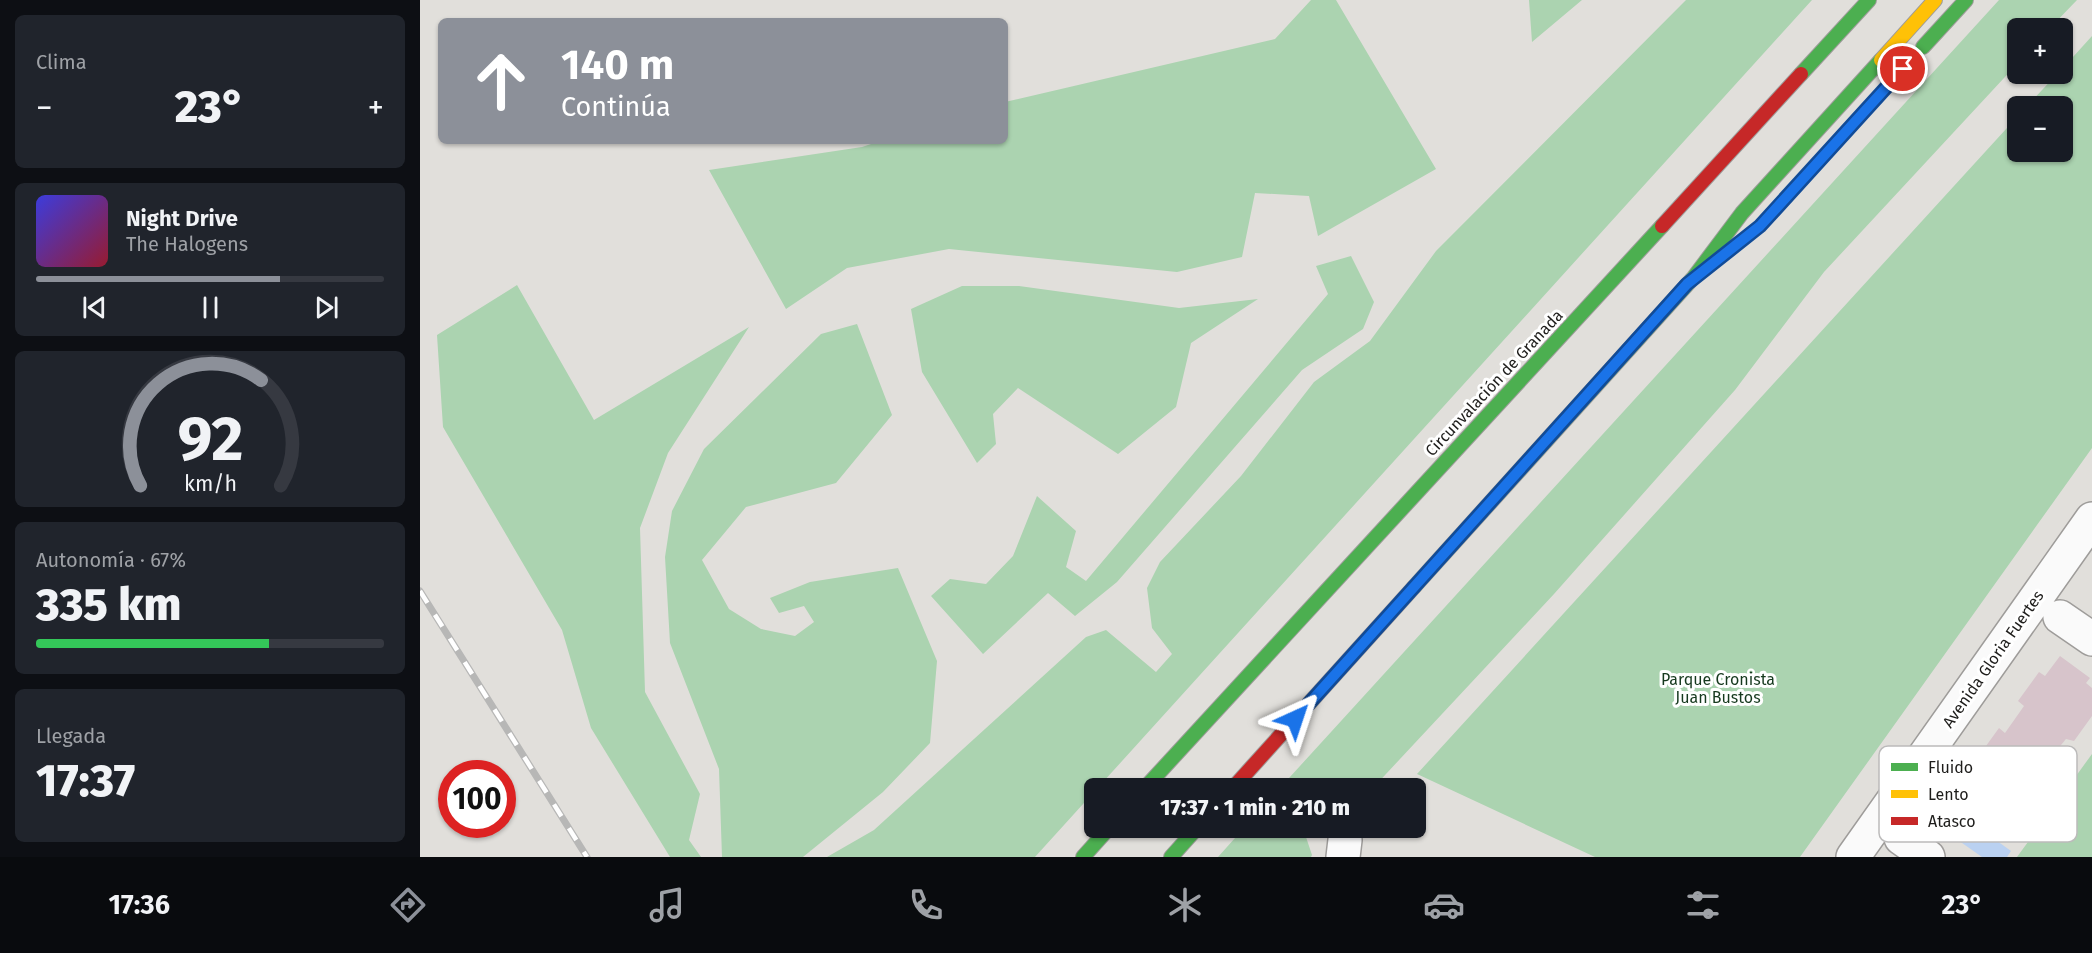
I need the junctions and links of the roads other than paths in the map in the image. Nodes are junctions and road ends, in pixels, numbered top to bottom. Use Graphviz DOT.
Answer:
graph roads {
  1 [pos="1869,0"];
  2 [pos="1935,0"];
  3 [pos="1966,0"];
  4 [pos="1911,60"];
  5 [pos="1741,240"];
  6 [pos="1694,277"];
  7 [pos="2092,519"];
  8 [pos="2060,617"];
  9 [pos="2092,639"];
  10 [pos="1931,746"];
  11 [pos="1154,778"];
  12 [pos="1242,778"];
  13 [pos="1879,820"];
  14 [pos="1100,838"];
  15 [pos="1188,838"];
  16 [pos="1907,842"];
  17 [pos="1083,857"];
  18 [pos="1171,857"];
  19 [pos="1853,857"];
  20 [pos="1928,857"];
  1 -- 11 [label="highway, Circunvalación de Granada"];
  2 -- 6 [label="highway"];
  3 -- 4 [label="highway"];
  5 -- 6 [label="highway"];
  6 -- 12 [label="highway"];
  7 -- 10 [label="street, Avenida Gloria Fuertes"];
  8 -- 9 [label="street"];
  13 -- 19 [label="street, Avenida Gloria Fuertes"];
  14 -- 17 [label="highway"];
  15 -- 18 [label="highway"];
  16 -- 20 [label="street"];
}
